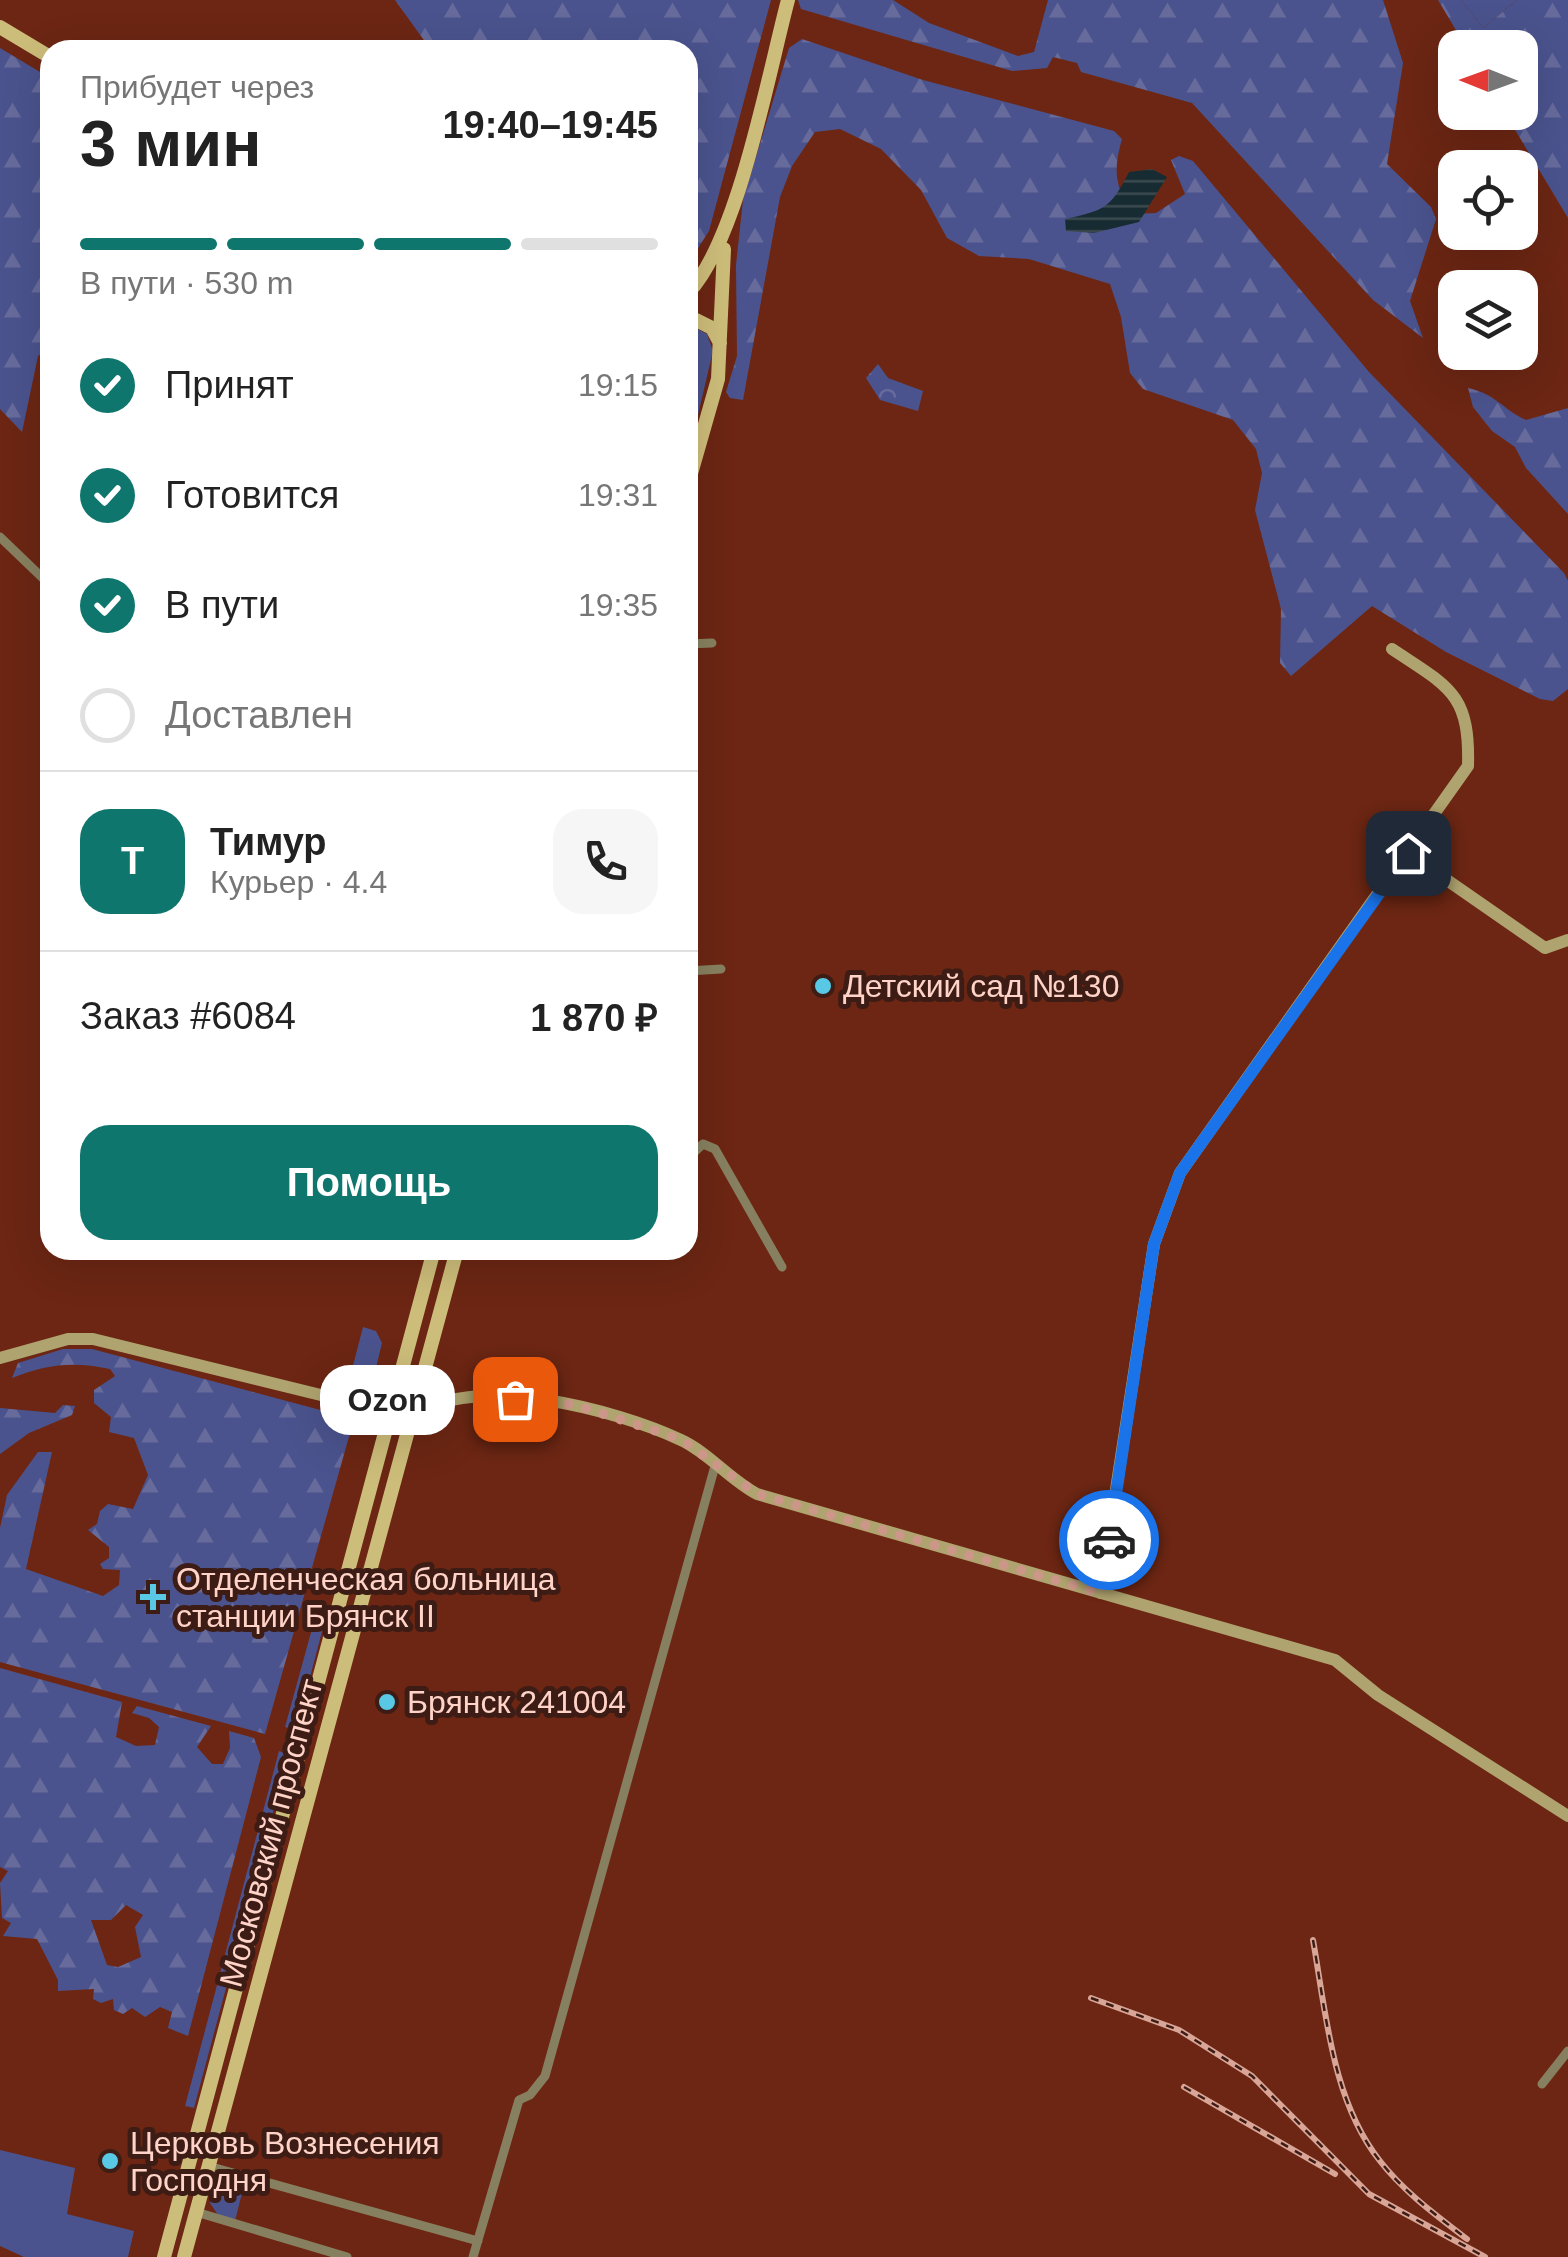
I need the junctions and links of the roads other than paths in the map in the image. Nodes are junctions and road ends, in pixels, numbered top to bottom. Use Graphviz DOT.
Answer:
graph roads {
  1 [pos="788,0"];
  2 [pos="0,26"];
  3 [pos="40,51"];
  4 [pos="726,228"];
  5 [pos="698,282"];
  6 [pos="698,321"];
  7 [pos="722,349"];
  8 [pos="698,451"];
  9 [pos="0,537"];
  10 [pos="40,575"];
  11 [pos="712,643"];
  12 [pos="698,644"];
  13 [pos="1392,649"];
  14 [pos="1408,853"];
  15 [pos="1568,940"];
  16 [pos="721,970"];
  17 [pos="698,971"];
  18 [pos="698,1149"];
  19 [pos="431,1260"];
  20 [pos="453,1260"];
  21 [pos="782,1267"];
  22 [pos="0,1358"];
  23 [pos="390,1412"];
  24 [pos="412,1416"];
  25 [pos="715,1466"];
  26 [pos="1100,1593"];
  27 [pos="1568,1816"];
  28 [pos="1568,2051"];
  29 [pos="1542,2084"];
  30 [pos="190,2162"];
  31 [pos="208,2166"];
  32 [pos="177,2208"];
  33 [pos="196,2212"];
  34 [pos="478,2241"];
  35 [pos="164,2257"];
  36 [pos="184,2257"];
  37 [pos="347,2257"];
  38 [pos="473,2257"];
  1 -- 4 [label="main road"];
  2 -- 3 [label="main road"];
  4 -- 5 [label="main road"];
  4 -- 7 [label="main road"];
  6 -- 7 [label="main road"];
  7 -- 8 [label="main road"];
  9 -- 10 [label="street"];
  11 -- 12 [label="street"];
  13 -- 14 [label="street"];
  14 -- 15 [label="street"];
  14 -- 26 [label="street"];
  16 -- 17 [label="street"];
  18 -- 21 [label="street"];
  19 -- 23 [label="main road, Московский проспект"];
  20 -- 24 [label="main road, Московский проспект"];
  22 -- 23 [label="street"];
  23 -- 24 [label="main road"];
  23 -- 30 [label="main road, Московский проспект"];
  24 -- 25 [label="street"];
  24 -- 31 [label="main road, Московский проспект"];
  25 -- 26 [label="street"];
  25 -- 34 [label="street"];
  26 -- 27 [label="street"];
  28 -- 29 [label="street"];
  30 -- 31 [label="main road"];
  30 -- 32 [label="main road, Московский проспект"];
  31 -- 33 [label="main road, Московский проспект"];
  31 -- 34 [label="street"];
  32 -- 33 [label="main road"];
  32 -- 35 [label="main road, Московский проспект"];
  33 -- 36 [label="main road, Московский проспект"];
  33 -- 37 [label="street"];
  34 -- 38 [label="street"];
}
